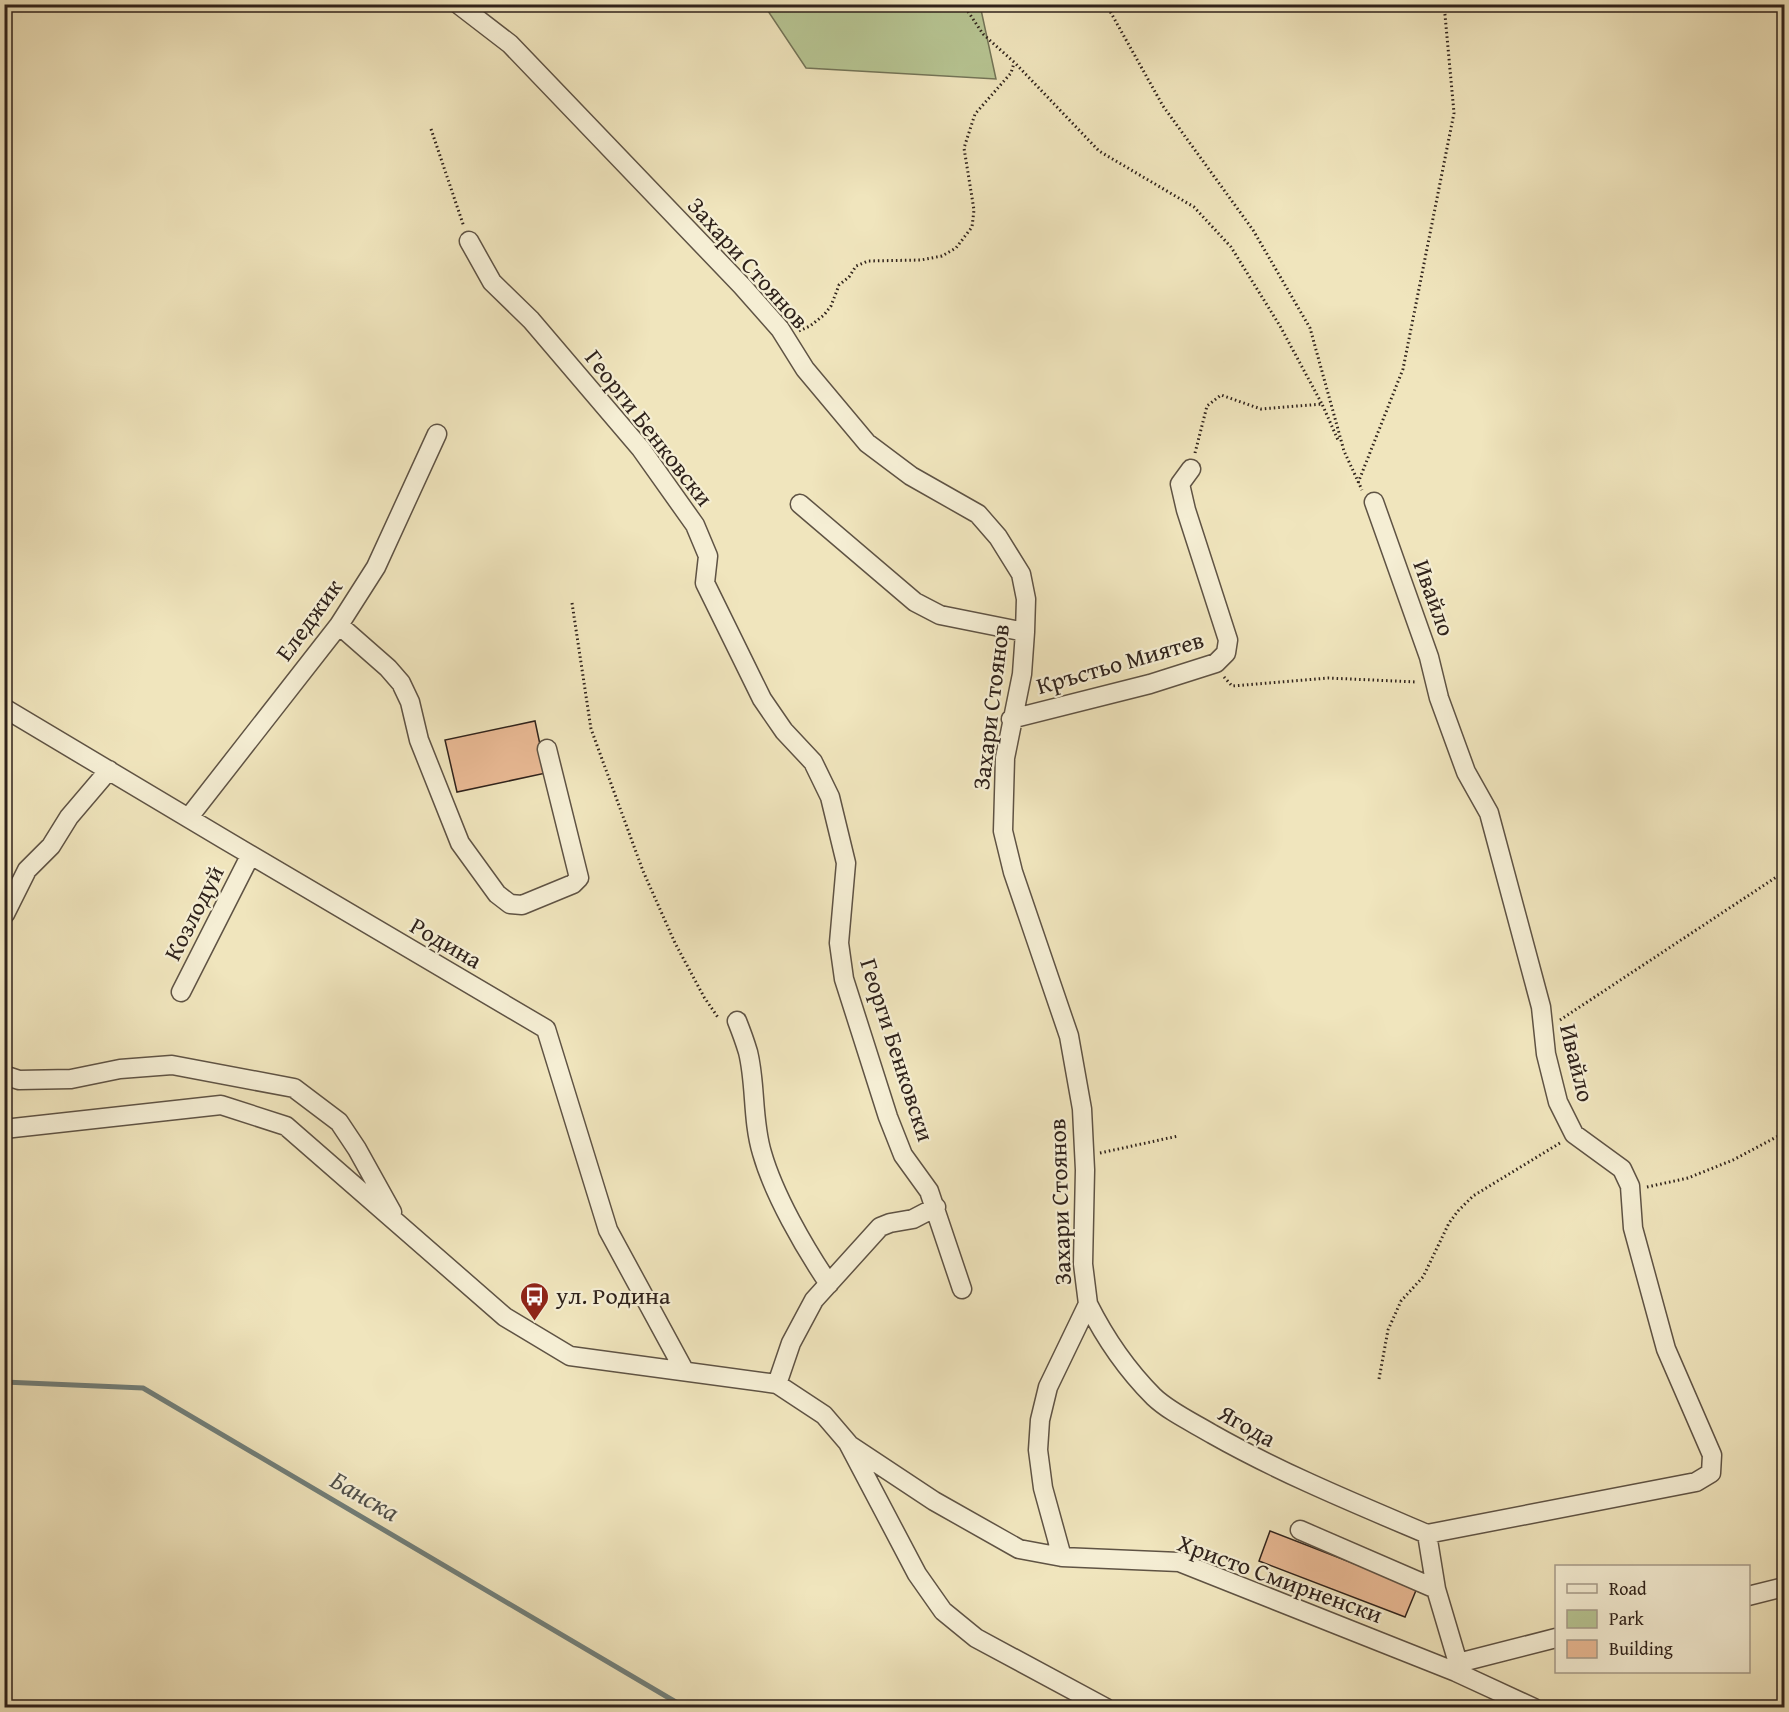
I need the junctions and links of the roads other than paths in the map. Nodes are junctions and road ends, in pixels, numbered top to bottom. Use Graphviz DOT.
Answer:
graph roads {
  1 [pos="458,4"];
  2 [pos="469,241"];
  3 [pos="437,434"];
  4 [pos="1191,469"];
  5 [pos="1374,502"];
  6 [pos="800,504"];
  7 [pos="339,625"];
  8 [pos="1026,632"];
  9 [pos="4,708"];
  10 [pos="1011,719"];
  11 [pos="546,749"];
  12 [pos="108,770"];
  13 [pos="189,817"];
  14 [pos="250,856"];
  15 [pos="5,914"];
  16 [pos="181,992"];
  17 [pos="729,1021"];
  18 [pos="4,1075"];
  19 [pos="4,1129"];
  20 [pos="936,1207"];
  21 [pos="397,1222"];
  22 [pos="829,1284"];
  23 [pos="962,1289"];
  24 [pos="1088,1304"];
  25 [pos="684,1370"];
  26 [pos="777,1384"];
  27 [pos="848,1443"];
  28 [pos="1300,1530"];
  29 [pos="1427,1534"];
  30 [pos="1062,1557"];
  31 [pos="1785,1587"];
  32 [pos="1436,1589"];
  33 [pos="1750,1596"];
  34 [pos="1555,1639"];
  35 [pos="1457,1668"];
  36 [pos="1106,1707"];
  37 [pos="1534,1707"];
  1 -- 8 [label="street, Захари Стоянов"];
  2 -- 20 [label="street, Георги Бенковски"];
  3 -- 7 [label="street, Еледжик"];
  4 -- 10 [label="street, Кръстьо Миятев"];
  5 -- 29 [label="street, Ивайло"];
  6 -- 8 [label="street"];
  7 -- 11 [label="street"];
  7 -- 13 [label="street, Еледжик"];
  8 -- 10 [label="street, Захари Стоянов"];
  9 -- 12 [label="street, Родина"];
  10 -- 24 [label="street, Захари Стоянов"];
  12 -- 13 [label="street, Родина"];
  12 -- 15 [label="street"];
  13 -- 14 [label="street, Родина"];
  14 -- 16 [label="street, Козлодуй"];
  14 -- 25 [label="street, Родина"];
  17 -- 22 [label="street"];
  18 -- 21 [label="street"];
  19 -- 21 [label="street"];
  20 -- 22 [label="street"];
  20 -- 23 [label="street, Георги Бенковски"];
  21 -- 25 [label="street"];
  22 -- 26 [label="street"];
  24 -- 29 [label="street, Ягода"];
  24 -- 30 [label="street, Захари Стоянов"];
  25 -- 26 [label="street"];
  26 -- 27 [label="street"];
  27 -- 30 [label="street, Христо Смирненски"];
  27 -- 36 [label="street"];
  28 -- 32 [label="street"];
  29 -- 32 [label="street"];
  30 -- 35 [label="street, Христо Смирненски"];
  31 -- 33 [label="street"];
  32 -- 35 [label="street"];
  34 -- 35 [label="street"];
  35 -- 37 [label="street, Христо Смирненски"];
}
